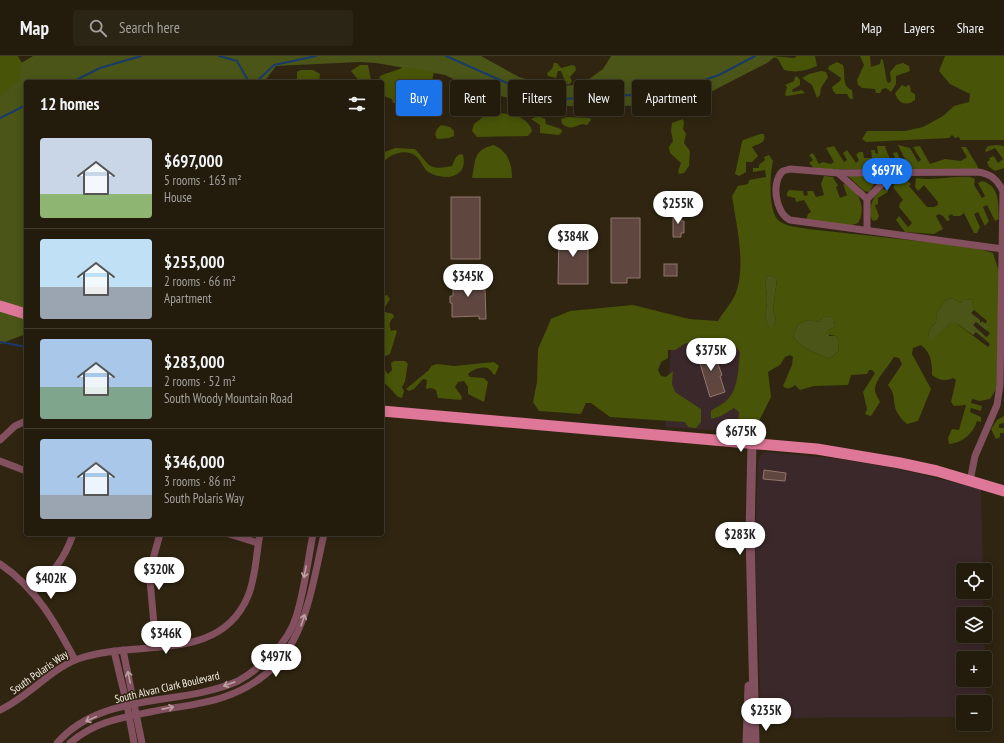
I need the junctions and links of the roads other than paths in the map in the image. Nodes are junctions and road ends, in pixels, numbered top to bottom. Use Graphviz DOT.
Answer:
graph roads {
  1 [pos="895,171"];
  2 [pos="838,173"];
  3 [pos="867,199"];
  4 [pos="867,230"];
  5 [pos="1003,249"];
  6 [pos="0,306"];
  7 [pos="24,313"];
  8 [pos="384,411"];
  9 [pos="24,422"];
  10 [pos="0,440"];
  11 [pos="752,443"];
  12 [pos="0,462"];
  13 [pos="24,470"];
  14 [pos="970,481"];
  15 [pos="1004,491"];
  16 [pos="72,536"];
  17 [pos="159,536"];
  18 [pos="235,536"];
  19 [pos="260,536"];
  20 [pos="313,536"];
  21 [pos="324,536"];
  22 [pos="258,543"];
  23 [pos="0,564"];
  24 [pos="32,592"];
  25 [pos="156,647"];
  26 [pos="752,647"];
  27 [pos="123,650"];
  28 [pos="114,651"];
  29 [pos="75,660"];
  30 [pos="131,704"];
  31 [pos="0,710"];
  32 [pos="133,715"];
  33 [pos="57,743"];
  34 [pos="70,743"];
  35 [pos="134,743"];
  36 [pos="142,743"];
  37 [pos="747,743"];
  38 [pos="755,743"];
  1 -- 2 [label="street"];
  1 -- 3 [label="street"];
  1 -- 5 [label="street"];
  2 -- 3 [label="street"];
  2 -- 4 [label="street"];
  3 -- 4 [label="street"];
  4 -- 5 [label="street"];
  5 -- 14 [label="street"];
  6 -- 7 [label="main road"];
  8 -- 11 [label="main road"];
  9 -- 10 [label="street"];
  11 -- 14 [label="main road"];
  11 -- 26 [label="street"];
  12 -- 13 [label="street"];
  14 -- 15 [label="main road"];
  16 -- 24 [label="street"];
  17 -- 25 [label="street"];
  18 -- 22 [label="street"];
  19 -- 22 [label="street, South Polaris Way"];
  20 -- 30 [label="street, South Alvan Clark Boulevard, one-way"];
  32 -- 21 [label="street, South Alvan Clark Boulevard, one-way"];
  22 -- 25 [label="street, South Polaris Way"];
  23 -- 24 [label="street"];
  24 -- 29 [label="street"];
  25 -- 27 [label="street, South Polaris Way"];
  26 -- 37 [label="street"];
  26 -- 38 [label="street"];
  27 -- 28 [label="street, South Polaris Way"];
  30 -- 27 [label="street, one-way"];
  28 -- 29 [label="street, South Polaris Way"];
  28 -- 30 [label="street"];
  29 -- 31 [label="street, South Polaris Way"];
  30 -- 32 [label="street"];
  30 -- 33 [label="street, South Alvan Clark Boulevard, one-way"];
  32 -- 34 [label="street, South Alvan Clark Boulevard"];
  32 -- 35 [label="street"];
  32 -- 36 [label="street"];
}
